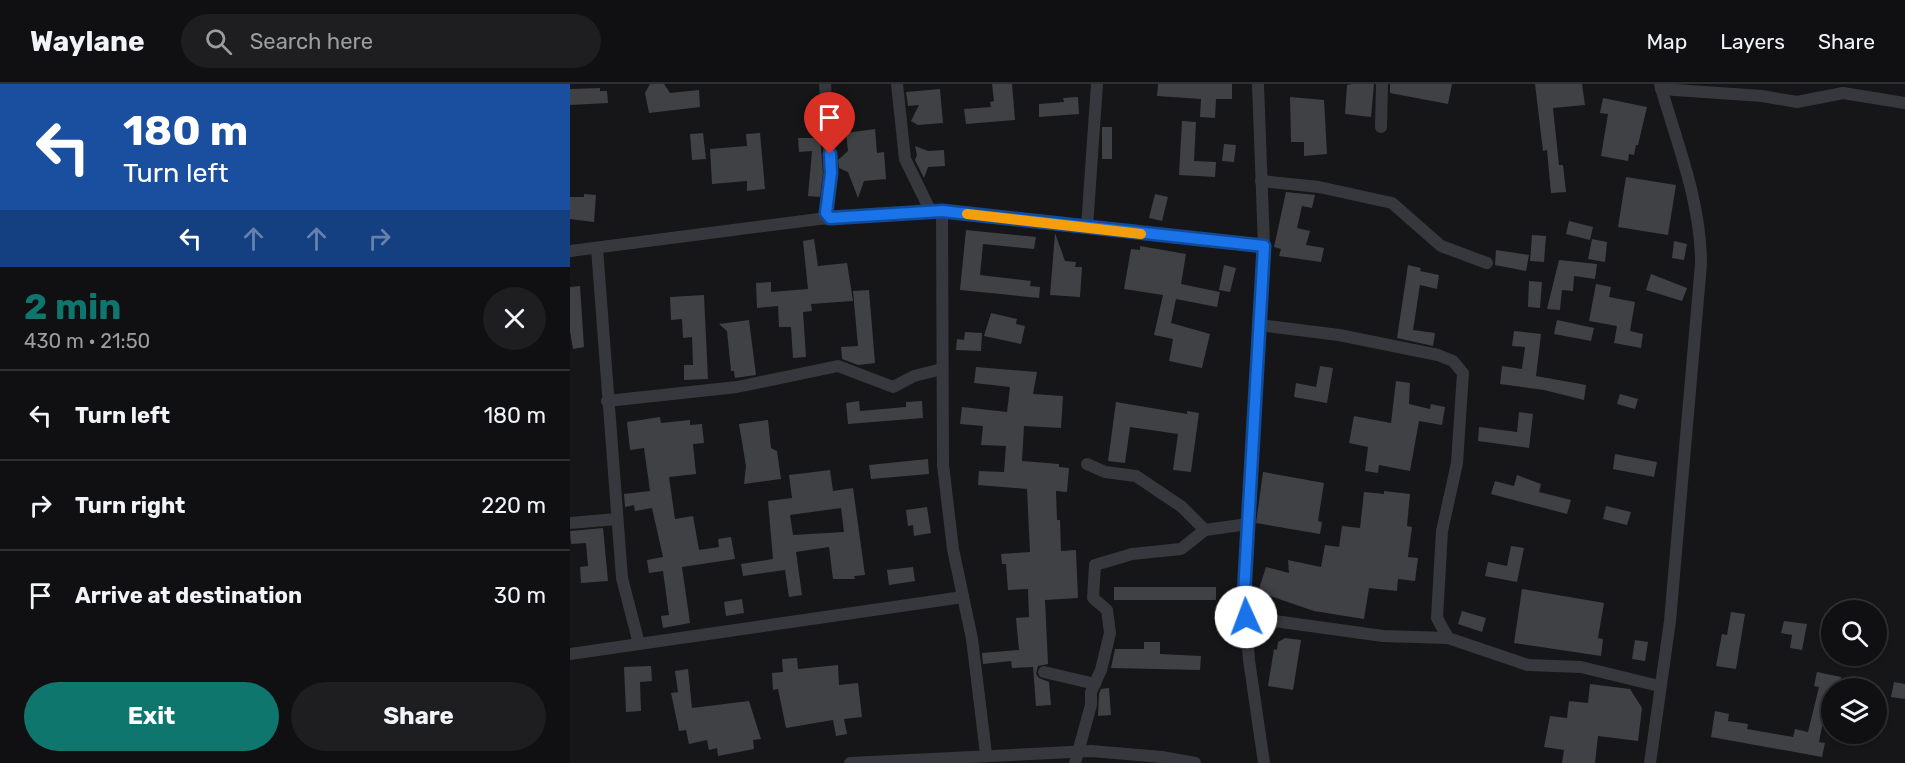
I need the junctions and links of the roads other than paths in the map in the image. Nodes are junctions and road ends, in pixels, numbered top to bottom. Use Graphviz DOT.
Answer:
graph roads {
  1 [pos="825,84"];
  2 [pos="897,84"];
  3 [pos="1258,84"];
  4 [pos="1382,84"];
  5 [pos="1098,85"];
  6 [pos="1660,86"];
  7 [pos="1762,90"];
  8 [pos="1905,103"];
  9 [pos="1381,127"];
  10 [pos="1261,181"];
  11 [pos="936,211"];
  12 [pos="830,218"];
  13 [pos="1087,227"];
  14 [pos="1264,246"];
  15 [pos="597,248"];
  16 [pos="570,250"];
  17 [pos="1487,263"];
  18 [pos="1259,325"];
  19 [pos="942,369"];
  20 [pos="607,401"];
  21 [pos="1087,464"];
  22 [pos="617,519"];
  23 [pos="570,523"];
  24 [pos="1248,524"];
  25 [pos="1204,530"];
  26 [pos="963,597"];
  27 [pos="1246,617"];
  28 [pos="1448,638"];
  29 [pos="639,644"];
  30 [pos="570,654"];
  31 [pos="1044,672"];
  32 [pos="1095,684"];
  33 [pos="1659,686"];
  34 [pos="986,754"];
  35 [pos="1076,757"];
  36 [pos="880,761"];
  37 [pos="850,763"];
  38 [pos="1195,763"];
  39 [pos="1264,763"];
  40 [pos="1650,763"];
  1 -- 12 [label="street"];
  2 -- 11 [label="street"];
  3 -- 10 [label="street"];
  4 -- 9 [label="street"];
  5 -- 13 [label="street"];
  6 -- 7 [label="street"];
  6 -- 33 [label="street"];
  7 -- 8 [label="street"];
  10 -- 14 [label="street"];
  10 -- 17 [label="street"];
  11 -- 12 [label="street"];
  11 -- 13 [label="street"];
  11 -- 19 [label="street"];
  12 -- 15 [label="street"];
  13 -- 14 [label="street"];
  14 -- 18 [label="street"];
  15 -- 16 [label="street"];
  15 -- 20 [label="street"];
  18 -- 24 [label="street"];
  18 -- 28 [label="street"];
  19 -- 20 [label="street"];
  19 -- 26 [label="street"];
  20 -- 22 [label="street"];
  21 -- 25 [label="street"];
  22 -- 23 [label="street"];
  22 -- 29 [label="street"];
  24 -- 25 [label="street"];
  24 -- 27 [label="street"];
  25 -- 32 [label="street"];
  26 -- 29 [label="street"];
  26 -- 34 [label="street"];
  27 -- 28 [label="street"];
  27 -- 39 [label="street"];
  28 -- 33 [label="street"];
  29 -- 30 [label="street"];
  31 -- 32 [label="street"];
  32 -- 35 [label="street"];
  33 -- 40 [label="street"];
  34 -- 35 [label="street"];
  34 -- 36 [label="street"];
  35 -- 38 [label="street"];
  36 -- 37 [label="street"];
}
